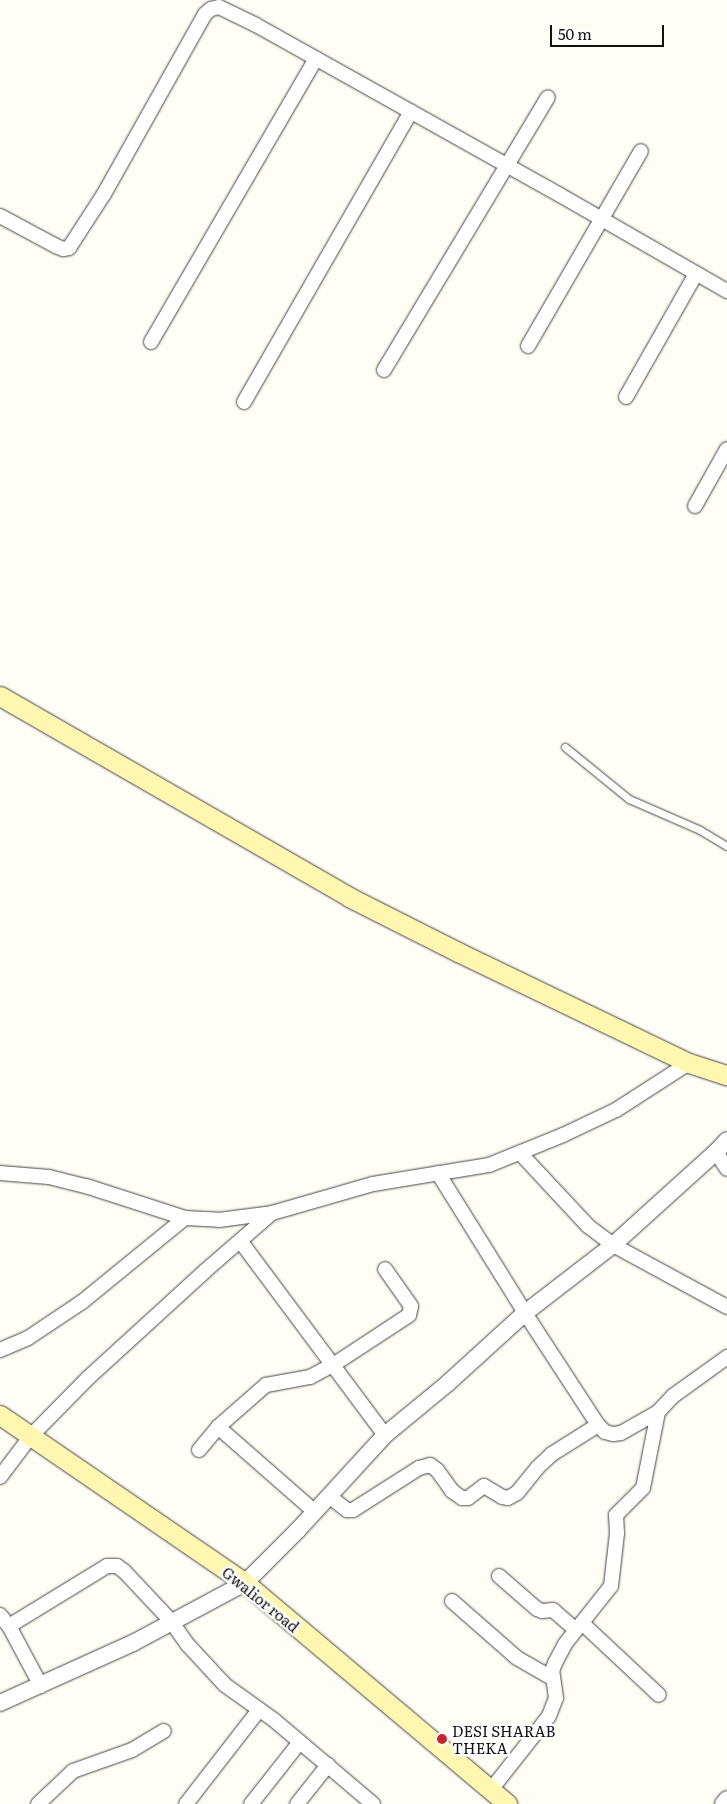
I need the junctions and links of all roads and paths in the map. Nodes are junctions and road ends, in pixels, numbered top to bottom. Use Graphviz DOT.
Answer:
graph roads {
  1 [pos="316,59"];
  2 [pos="548,97"];
  3 [pos="411,112"];
  4 [pos="641,151"];
  5 [pos="508,166"];
  6 [pos="0,216"];
  7 [pos="600,218"];
  8 [pos="696,274"];
  9 [pos="727,291"];
  10 [pos="151,342"];
  11 [pos="528,346"];
  12 [pos="384,370"];
  13 [pos="626,397"];
  14 [pos="244,402"];
  15 [pos="727,449"];
  16 [pos="695,506"];
  17 [pos="0,696"];
  18 [pos="565,747"];
  19 [pos="727,846"];
  20 [pos="689,1063"];
  21 [pos="727,1075"];
  22 [pos="727,1140"];
  23 [pos="716,1152"];
  24 [pos="520,1154"];
  25 [pos="727,1169"];
  26 [pos="0,1173"];
  27 [pos="438,1173"];
  28 [pos="272,1213"];
  29 [pos="185,1218"];
  30 [pos="241,1242"];
  31 [pos="614,1245"];
  32 [pos="385,1269"];
  33 [pos="727,1307"];
  34 [pos="525,1313"];
  35 [pos="0,1350"];
  36 [pos="727,1357"];
  37 [pos="333,1365"];
  38 [pos="658,1412"];
  39 [pos="0,1415"];
  40 [pos="598,1425"];
  41 [pos="218,1427"];
  42 [pos="385,1435"];
  43 [pos="31,1436"];
  44 [pos="199,1450"];
  45 [pos="0,1477"];
  46 [pos="329,1496"];
  47 [pos="315,1512"];
  48 [pos="499,1576"];
  49 [pos="245,1583"];
  50 [pos="452,1601"];
  51 [pos="4,1620"];
  52 [pos="171,1621"];
  53 [pos="579,1626"];
  54 [pos="552,1678"];
  55 [pos="41,1686"];
  56 [pos="659,1695"];
  57 [pos="0,1703"];
  58 [pos="260,1710"];
  59 [pos="164,1731"];
  60 [pos="300,1742"];
  61 [pos="328,1765"];
  62 [pos="490,1790"];
  63 [pos="727,1799"];
  64 [pos="38,1804"];
  65 [pos="186,1804"];
  66 [pos="251,1804"];
  67 [pos="297,1804"];
  68 [pos="373,1804"];
  69 [pos="507,1804"];
  70 [pos="723,1804"];
  1 -- 3 [label="street"];
  1 -- 6 [label="street"];
  1 -- 10 [label="street"];
  2 -- 5 [label="street"];
  3 -- 5 [label="street"];
  3 -- 14 [label="street"];
  4 -- 7 [label="street"];
  5 -- 7 [label="street"];
  5 -- 12 [label="street"];
  7 -- 8 [label="street"];
  7 -- 11 [label="street"];
  8 -- 9 [label="street"];
  8 -- 13 [label="street"];
  15 -- 16 [label="street"];
  17 -- 20 [label="main road"];
  18 -- 19 [label="lane"];
  20 -- 21 [label="main road"];
  20 -- 24 [label="street"];
  22 -- 23 [label="street"];
  23 -- 25 [label="street"];
  23 -- 31 [label="street"];
  24 -- 27 [label="street"];
  24 -- 31 [label="street"];
  26 -- 29 [label="street"];
  27 -- 28 [label="street"];
  27 -- 34 [label="street"];
  28 -- 29 [label="street"];
  28 -- 30 [label="street"];
  29 -- 35 [label="street"];
  30 -- 37 [label="street"];
  30 -- 43 [label="street"];
  31 -- 33 [label="street"];
  31 -- 34 [label="street"];
  32 -- 37 [label="street"];
  34 -- 40 [label="street"];
  34 -- 42 [label="street"];
  36 -- 38 [label="street"];
  37 -- 41 [label="street"];
  37 -- 42 [label="street"];
  38 -- 40 [label="street"];
  38 -- 53 [label="street"];
  39 -- 43 [label="main road, Gwalior road"];
  40 -- 46 [label="street"];
  41 -- 44 [label="street"];
  41 -- 47 [label="street"];
  42 -- 46 [label="street"];
  43 -- 45 [label="street"];
  43 -- 49 [label="main road, Gwalior road"];
  46 -- 47 [label="street"];
  47 -- 49 [label="street"];
  48 -- 53 [label="street"];
  49 -- 52 [label="street"];
  49 -- 62 [label="main road, Gwalior road"];
  50 -- 54 [label="street"];
  51 -- 52 [label="street"];
  51 -- 55 [label="street"];
  52 -- 55 [label="street"];
  52 -- 58 [label="street"];
  53 -- 54 [label="street"];
  53 -- 56 [label="street"];
  54 -- 62 [label="street"];
  55 -- 57 [label="street"];
  58 -- 60 [label="street"];
  58 -- 65 [label="street"];
  59 -- 64 [label="street"];
  60 -- 61 [label="street"];
  60 -- 66 [label="street"];
  61 -- 67 [label="street"];
  61 -- 68 [label="street"];
  62 -- 69 [label="main road, Gwalior road"];
  63 -- 70 [label="street"];
}
